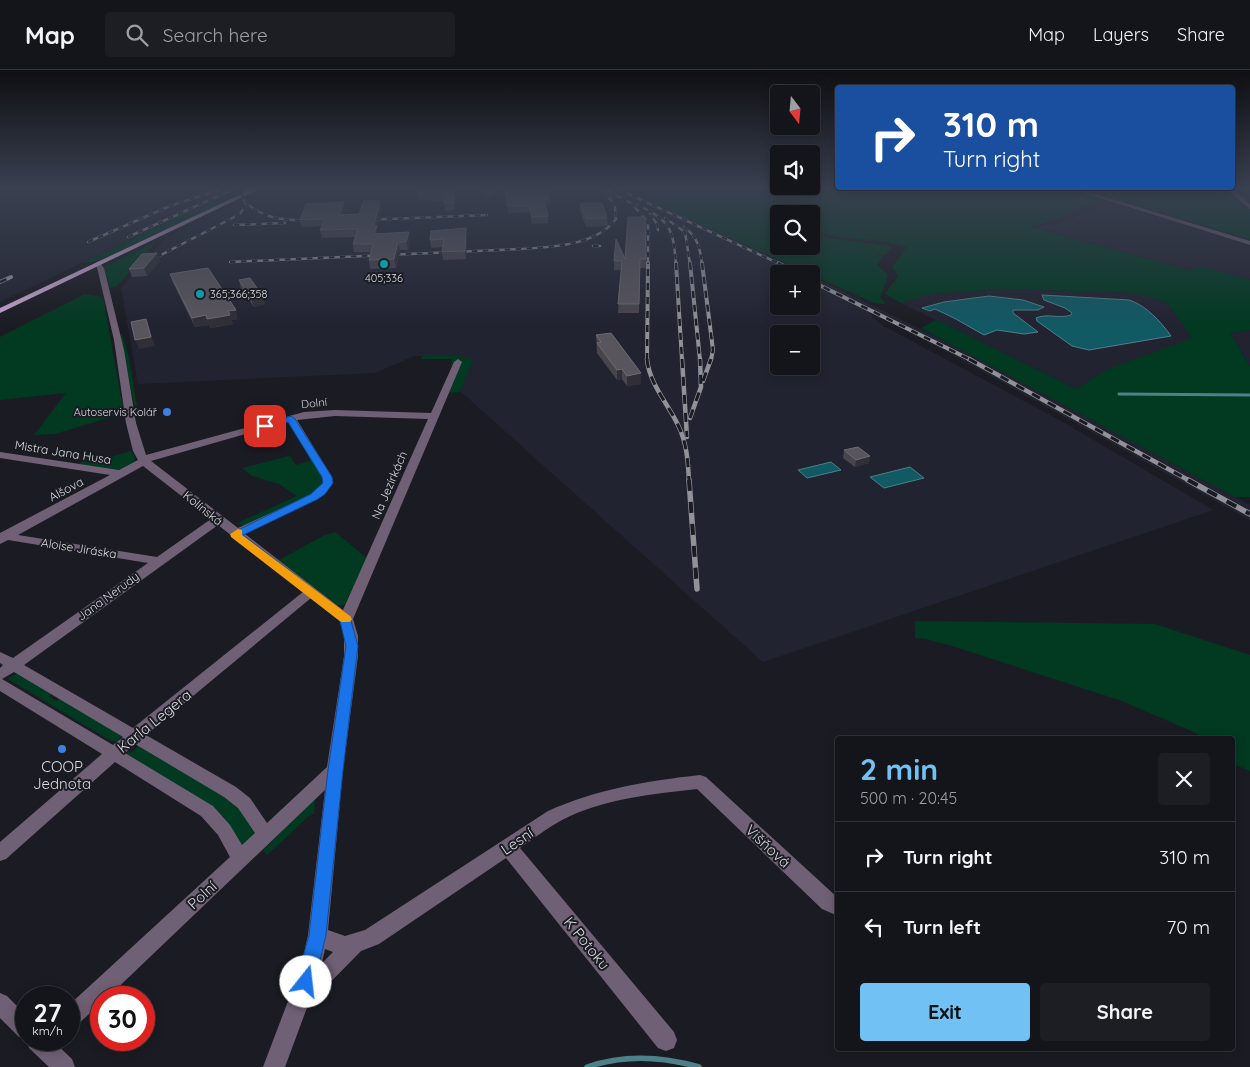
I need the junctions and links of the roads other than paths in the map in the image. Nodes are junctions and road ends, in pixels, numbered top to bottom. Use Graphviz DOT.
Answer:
graph roads {
  1 [pos="160,235"];
  2 [pos="1223,235"];
  3 [pos="1250,243"];
  4 [pos="98,264"];
  5 [pos="0,311"];
  6 [pos="458,362"];
  7 [pos="434,416"];
  8 [pos="291,419"];
  9 [pos="0,455"];
  10 [pos="144,461"];
  11 [pos="123,474"];
  12 [pos="217,520"];
  13 [pos="235,534"];
  14 [pos="2,538"];
  15 [pos="157,561"];
  16 [pos="311,592"];
  17 [pos="346,620"];
  18 [pos="6,661"];
  19 [pos="0,675"];
  20 [pos="0,684"];
  21 [pos="135,735"];
  22 [pos="114,754"];
  23 [pos="335,770"];
  24 [pos="700,782"];
  25 [pos="266,835"];
  26 [pos="508,846"];
  27 [pos="0,853"];
  28 [pos="241,859"];
  29 [pos="835,906"];
  30 [pos="318,935"];
  31 [pos="353,946"];
  32 [pos="300,998"];
  33 [pos="0,1004"];
  34 [pos="80,1010"];
  35 [pos="15,1019"];
  36 [pos="666,1040"];
  37 [pos="50,1051"];
  38 [pos="64,1067"];
  39 [pos="274,1067"];
  1 -- 4 [label="main road"];
  2 -- 3 [label="street"];
  4 -- 5 [label="main road"];
  4 -- 10 [label="street"];
  6 -- 7 [label="street, Na Jezírkách"];
  7 -- 8 [label="street, Dolní"];
  7 -- 17 [label="street, Na Jezírkách"];
  8 -- 10 [label="street, Dolní"];
  8 -- 13 [label="street"];
  9 -- 11 [label="street, Mistra Jana Husa"];
  10 -- 11 [label="street, Alšova"];
  10 -- 12 [label="street, Kolínská"];
  11 -- 14 [label="street, Alšova"];
  12 -- 13 [label="street, Kolínská"];
  12 -- 15 [label="street, Jana Nerudy"];
  13 -- 16 [label="street, Kolínská"];
  14 -- 15 [label="street, Aloise Jiráska"];
  15 -- 18 [label="street, Jana Nerudy"];
  16 -- 17 [label="street, Kolínská"];
  16 -- 21 [label="street, Karla Legera"];
  17 -- 23 [label="street"];
  18 -- 19 [label="street, Jana Nerudy"];
  18 -- 21 [label="street"];
  20 -- 22 [label="street"];
  21 -- 22 [label="street, Karla Legera"];
  21 -- 25 [label="street"];
  22 -- 27 [label="street, Karla Legera"];
  22 -- 28 [label="street"];
  23 -- 25 [label="street, Polní"];
  23 -- 30 [label="street"];
  24 -- 26 [label="street, Lesní"];
  24 -- 29 [label="street, Višňová"];
  25 -- 28 [label="street, Polní"];
  26 -- 31 [label="street, Lesní"];
  26 -- 36 [label="street, K Potoku"];
  28 -- 34 [label="street, Polní"];
  30 -- 31 [label="street"];
  30 -- 32 [label="street"];
  31 -- 32 [label="street, Lesní"];
  32 -- 39 [label="street"];
  33 -- 35 [label="street"];
  37 -- 38 [label="street"];
}
